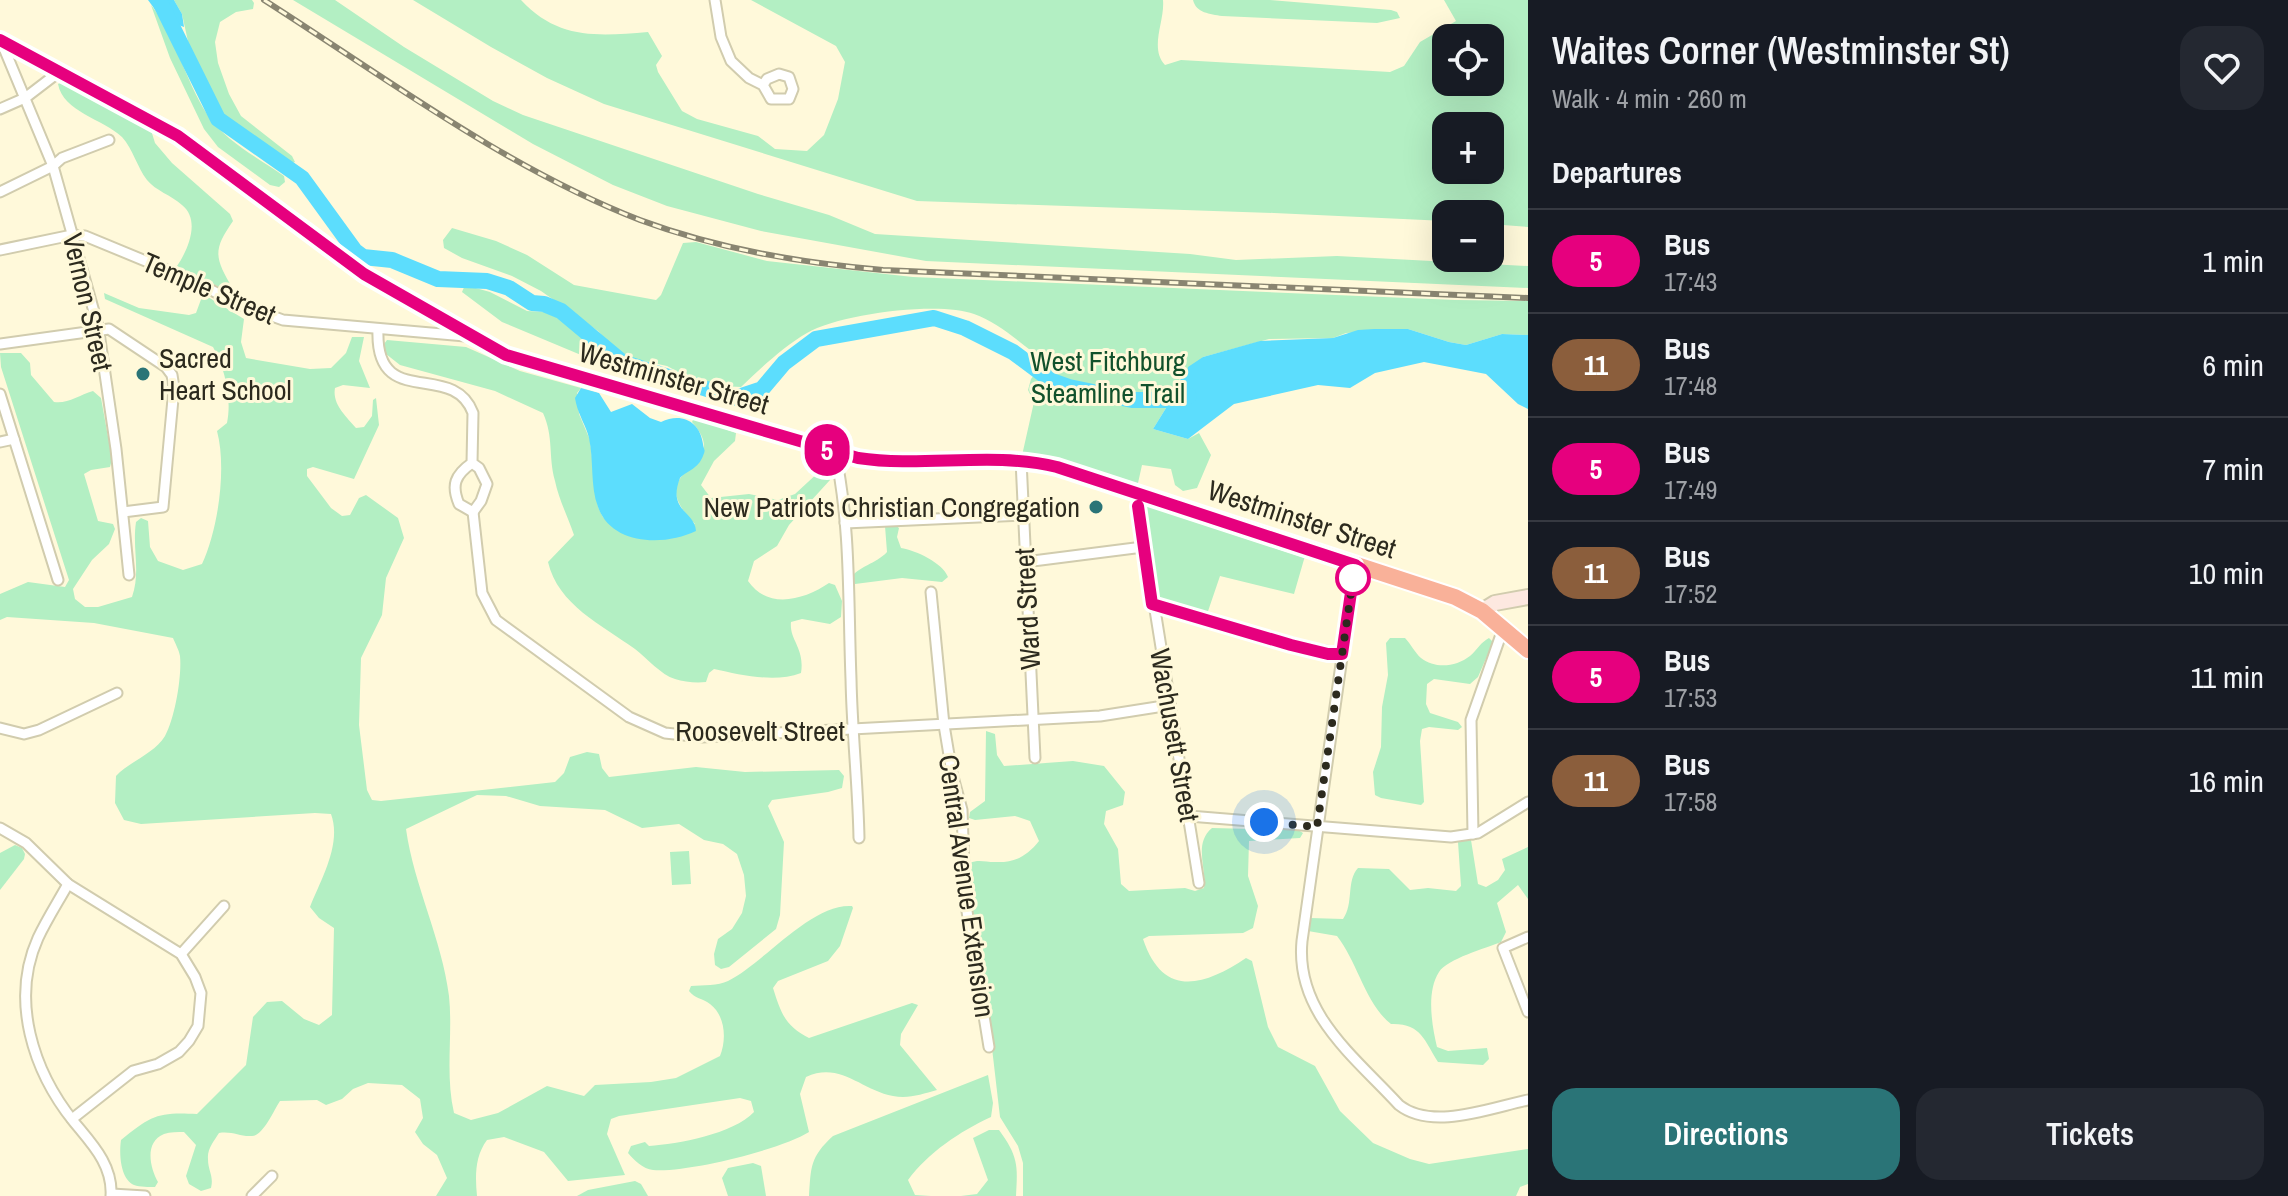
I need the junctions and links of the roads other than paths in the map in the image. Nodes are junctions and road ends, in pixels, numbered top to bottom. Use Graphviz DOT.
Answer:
graph roads {
  1 [pos="715,0"];
  2 [pos="0,40"];
  3 [pos="59,72"];
  4 [pos="763,85"];
  5 [pos="25,98"];
  6 [pos="0,109"];
  7 [pos="109,140"];
  8 [pos="53,166"];
  9 [pos="0,192"];
  10 [pos="75,235"];
  11 [pos="0,250"];
  12 [pos="99,329"];
  13 [pos="378,330"];
  14 [pos="471,336"];
  15 [pos="0,344"];
  16 [pos="0,394"];
  17 [pos="14,439"];
  18 [pos="0,442"];
  19 [pos="835,452"];
  20 [pos="1021,460"];
  21 [pos="472,463"];
  22 [pos="1136,492"];
  23 [pos="123,512"];
  24 [pos="473,512"];
  25 [pos="1022,515"];
  26 [pos="845,523"];
  27 [pos="1143,547"];
  28 [pos="1025,562"];
  29 [pos="1355,565"];
  30 [pos="129,575"];
  31 [pos="58,580"];
  32 [pos="931,592"];
  33 [pos="1528,597"];
  34 [pos="1152,604"];
  35 [pos="1482,611"];
  36 [pos="1503,629"];
  37 [pos="1528,650"];
  38 [pos="1342,654"];
  39 [pos="117,693"];
  40 [pos="1170,705"];
  41 [pos="1032,720"];
  42 [pos="944,725"];
  43 [pos="0,728"];
  44 [pos="852,730"];
  45 [pos="1035,758"];
  46 [pos="1528,802"];
  47 [pos="1189,816"];
  48 [pos="1317,827"];
  49 [pos="0,828"];
  50 [pos="1473,834"];
  51 [pos="859,838"];
  52 [pos="1199,883"];
  53 [pos="68,884"];
  54 [pos="224,906"];
  55 [pos="1528,937"];
  56 [pos="181,954"];
  57 [pos="1528,1012"];
  58 [pos="989,1047"];
  59 [pos="1528,1100"];
  60 [pos="72,1119"];
  61 [pos="272,1176"];
  62 [pos="112,1195"];
  63 [pos="145,1196"];
  64 [pos="252,1196"];
  1 -- 4 [label="street"];
  2 -- 3 [label="highway, Westminster Street"];
  2 -- 5 [label="street, Vernon Street"];
  3 -- 5 [label="street"];
  3 -- 14 [label="highway, Westminster Street"];
  5 -- 6 [label="street"];
  5 -- 8 [label="street, Vernon Street"];
  7 -- 8 [label="street"];
  8 -- 9 [label="street"];
  8 -- 10 [label="street, Vernon Street"];
  10 -- 11 [label="street, Temple Street"];
  10 -- 12 [label="street, Vernon Street"];
  10 -- 13 [label="street, Temple Street"];
  12 -- 15 [label="street"];
  12 -- 23 [label="street, Vernon Street"];
  12 -- 23 [label="street"];
  13 -- 14 [label="street, Temple Street"];
  13 -- 21 [label="street, Roosevelt Street"];
  14 -- 19 [label="highway, Westminster Street"];
  16 -- 17 [label="street"];
  17 -- 18 [label="street"];
  17 -- 31 [label="street"];
  19 -- 20 [label="highway, Westminster Street"];
  19 -- 26 [label="street"];
  20 -- 22 [label="highway, Westminster Street"];
  20 -- 25 [label="street, Ward Street"];
  21 -- 24 [label="street, Roosevelt Street"];
  21 -- 24 [label="street, Roosevelt Street"];
  22 -- 27 [label="street, Wachusett Street"];
  22 -- 29 [label="highway, Westminster Street"];
  23 -- 30 [label="street, Vernon Street"];
  24 -- 44 [label="street, Roosevelt Street"];
  25 -- 26 [label="street"];
  25 -- 28 [label="street, Ward Street"];
  26 -- 44 [label="street"];
  27 -- 28 [label="street"];
  27 -- 34 [label="street, Wachusett Street"];
  28 -- 41 [label="street, Ward Street"];
  29 -- 35 [label="highway, Westminster Street"];
  29 -- 38 [label="street"];
  32 -- 42 [label="street, Central Avenue Extension"];
  33 -- 35 [label="main road"];
  34 -- 38 [label="street"];
  34 -- 40 [label="street, Wachusett Street"];
  35 -- 36 [label="highway, Westminster Street"];
  36 -- 37 [label="highway, Westminster Street"];
  36 -- 50 [label="street"];
  38 -- 48 [label="street"];
  39 -- 43 [label="street"];
  40 -- 41 [label="street, Roosevelt Street"];
  40 -- 47 [label="street, Wachusett Street"];
  41 -- 42 [label="street, Roosevelt Street"];
  41 -- 45 [label="street, Ward Street"];
  42 -- 44 [label="street, Roosevelt Street"];
  42 -- 58 [label="street, Central Avenue Extension"];
  44 -- 51 [label="street"];
  46 -- 50 [label="street"];
  47 -- 48 [label="street"];
  47 -- 52 [label="street, Wachusett Street"];
  48 -- 50 [label="street"];
  48 -- 59 [label="street"];
  49 -- 53 [label="street"];
  53 -- 56 [label="street"];
  53 -- 60 [label="street"];
  54 -- 56 [label="street"];
  55 -- 57 [label="street"];
  56 -- 60 [label="street"];
  60 -- 62 [label="street"];
  61 -- 64 [label="street"];
  62 -- 63 [label="street"];
}
